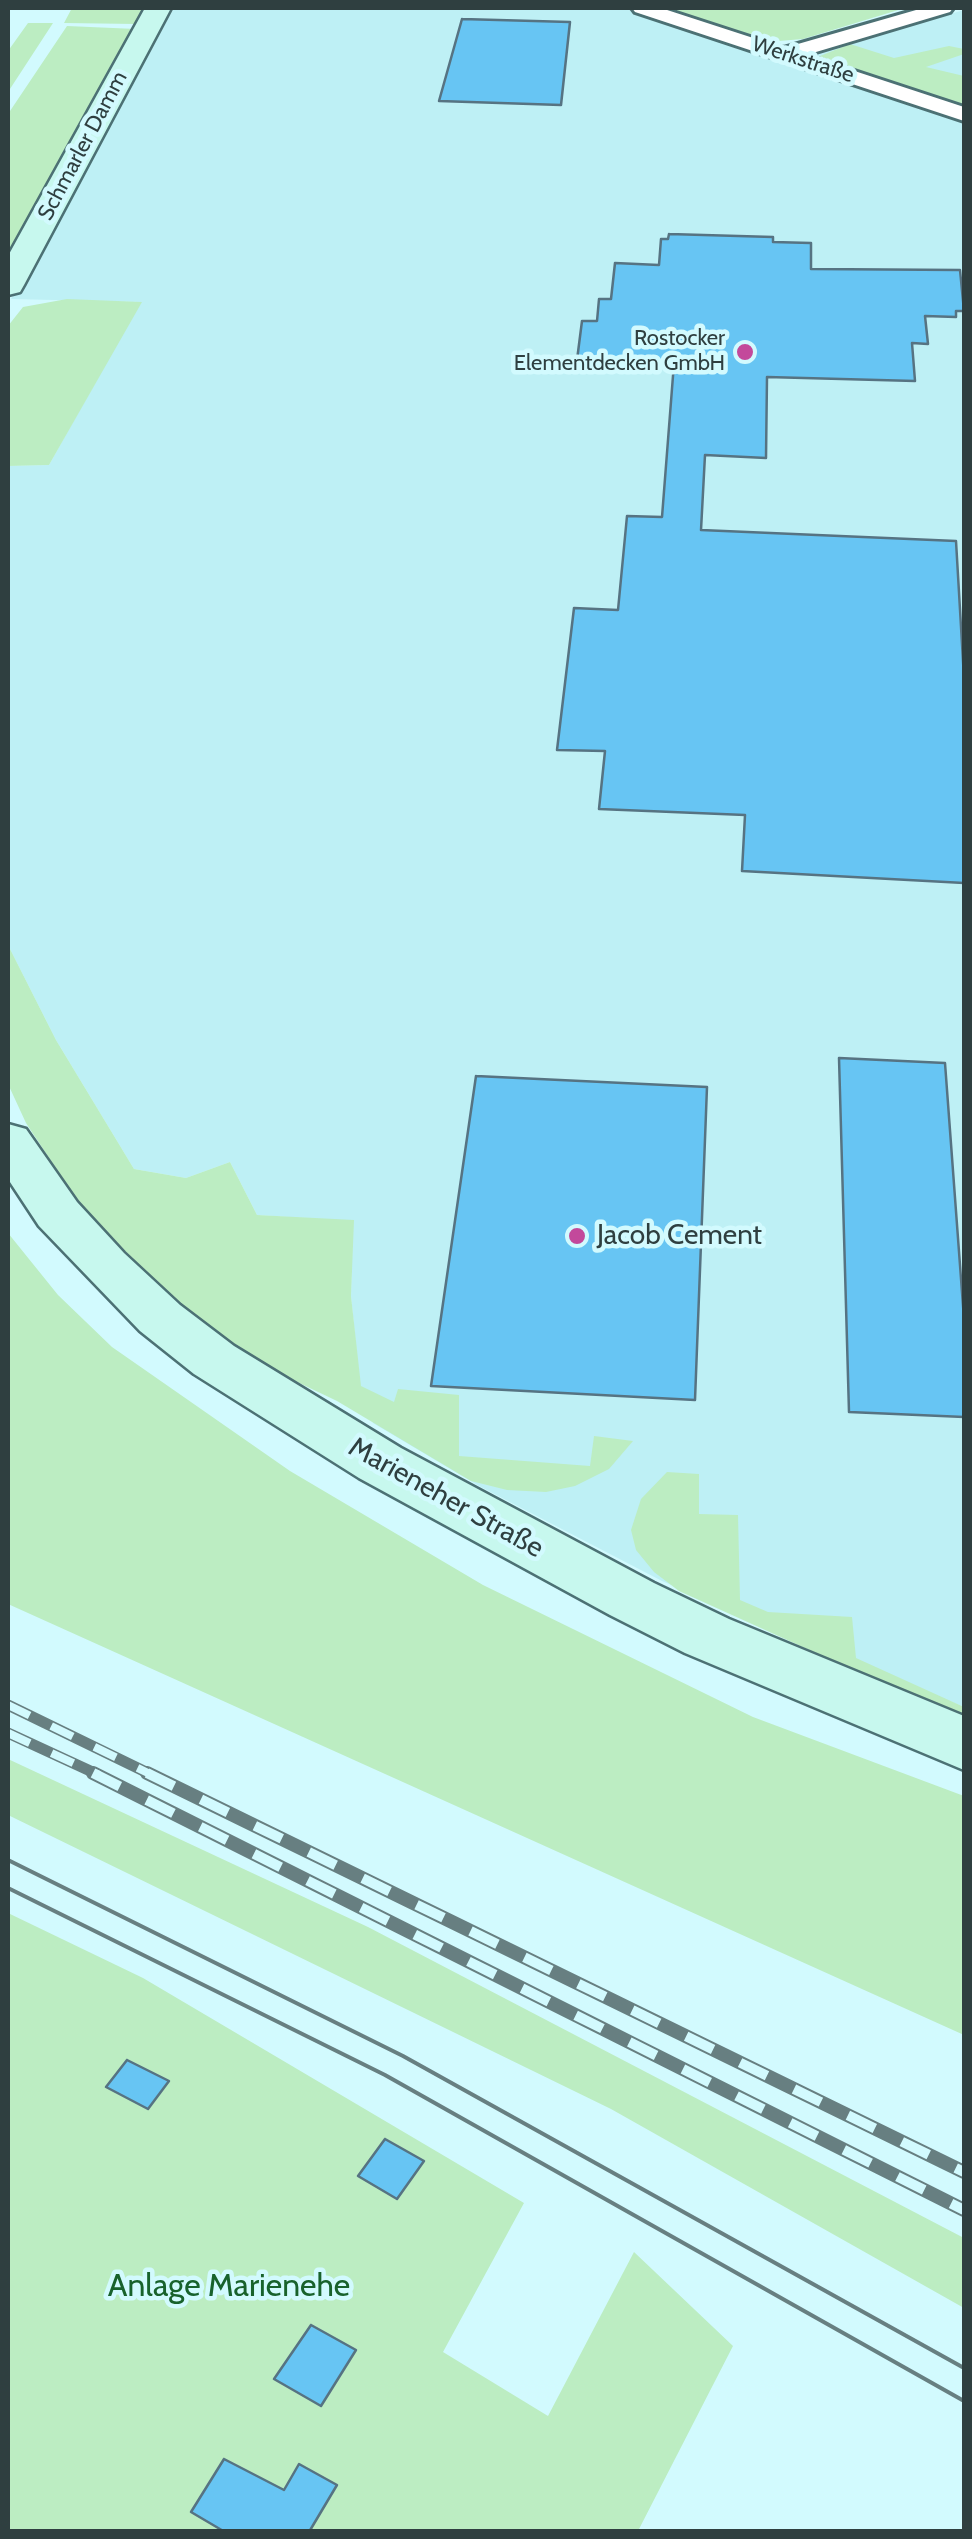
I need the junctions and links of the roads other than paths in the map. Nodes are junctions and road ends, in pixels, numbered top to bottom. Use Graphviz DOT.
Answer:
graph roads {
  1 [pos="158,8"];
  2 [pos="642,8"];
  3 [pos="942,8"];
  4 [pos="786,54"];
  5 [pos="964,114"];
  6 [pos="8,285"];
  7 [pos="8,1140"];
  8 [pos="964,1744"];
  1 -- 6 [label="street, Schmarler Damm"];
  2 -- 4 [label="street, Werkstraße"];
  3 -- 4 [label="street"];
  4 -- 5 [label="street, Werkstraße"];
  7 -- 8 [label="street, Marieneher Straße"];
}
